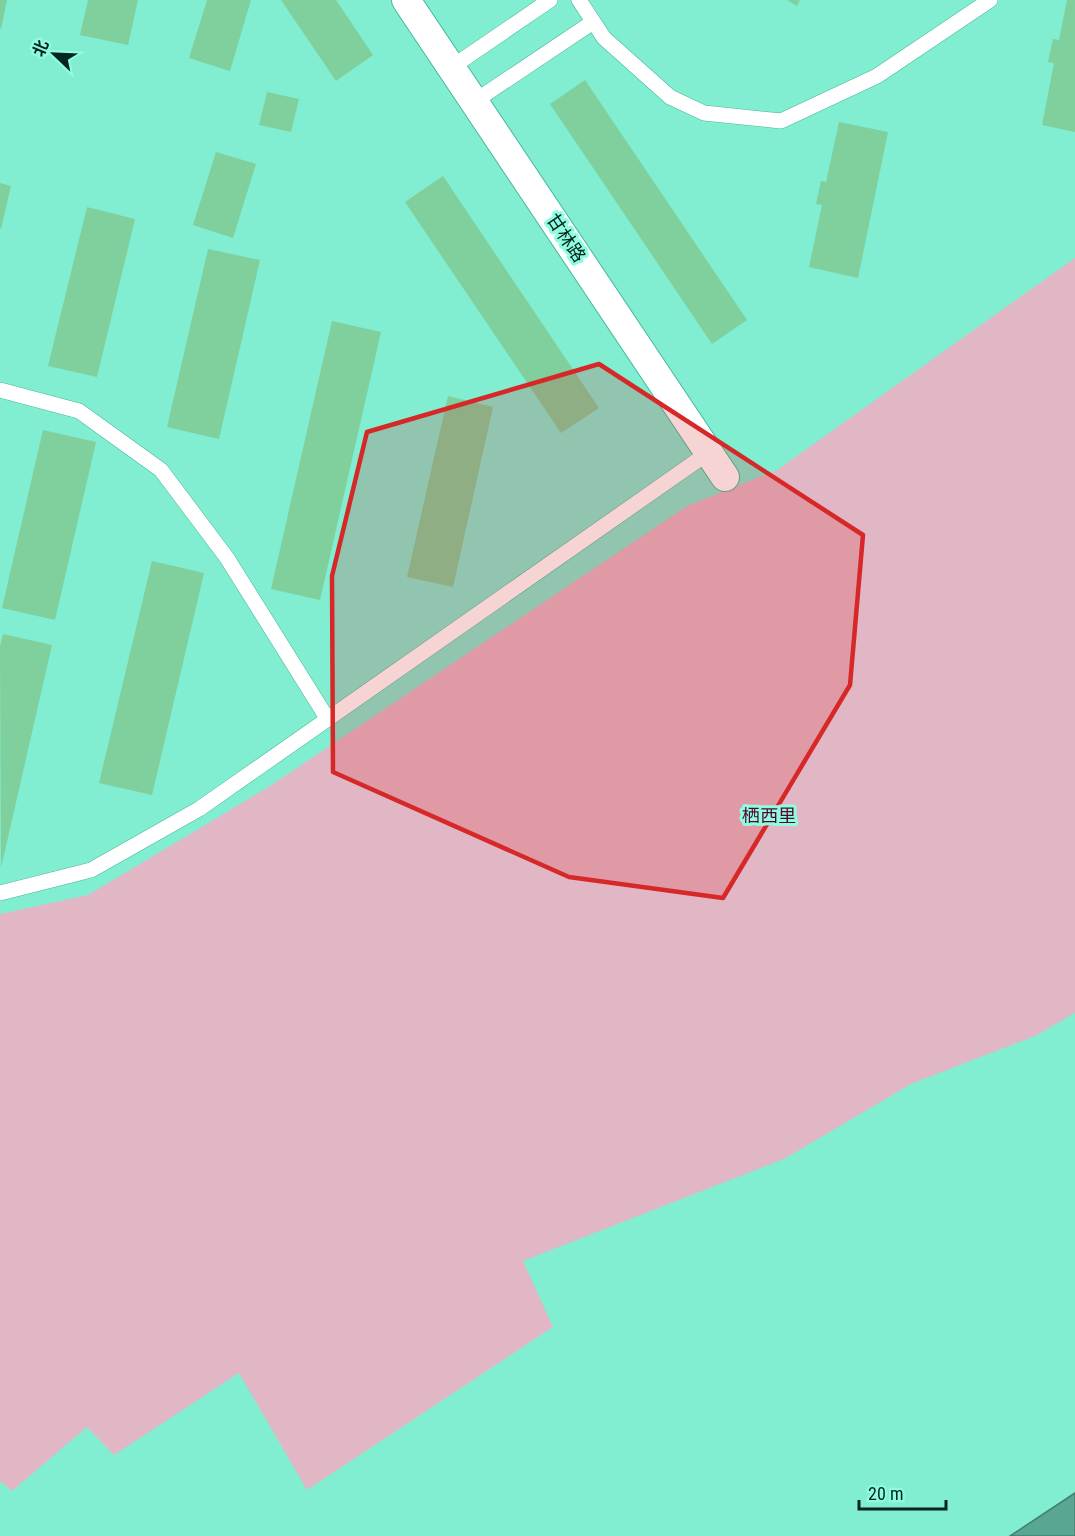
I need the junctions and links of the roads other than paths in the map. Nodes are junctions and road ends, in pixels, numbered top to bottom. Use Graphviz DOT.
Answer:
graph roads {
  1 [pos="406,0"];
  2 [pos="550,0"];
  3 [pos="579,0"];
  4 [pos="990,0"];
  5 [pos="593,22"];
  6 [pos="452,67"];
  7 [pos="475,101"];
  8 [pos="0,390"];
  9 [pos="708,453"];
  10 [pos="725,477"];
  11 [pos="327,718"];
  12 [pos="0,893"];
  1 -- 6 [label="street, 甘林路"];
  2 -- 6 [label="lane"];
  3 -- 5 [label="lane"];
  4 -- 5 [label="lane"];
  5 -- 7 [label="lane"];
  6 -- 7 [label="street, 甘林路"];
  7 -- 9 [label="street, 甘林路"];
  8 -- 11 [label="lane"];
  9 -- 10 [label="street, 甘林路"];
  9 -- 11 [label="lane"];
  11 -- 12 [label="lane"];
}
